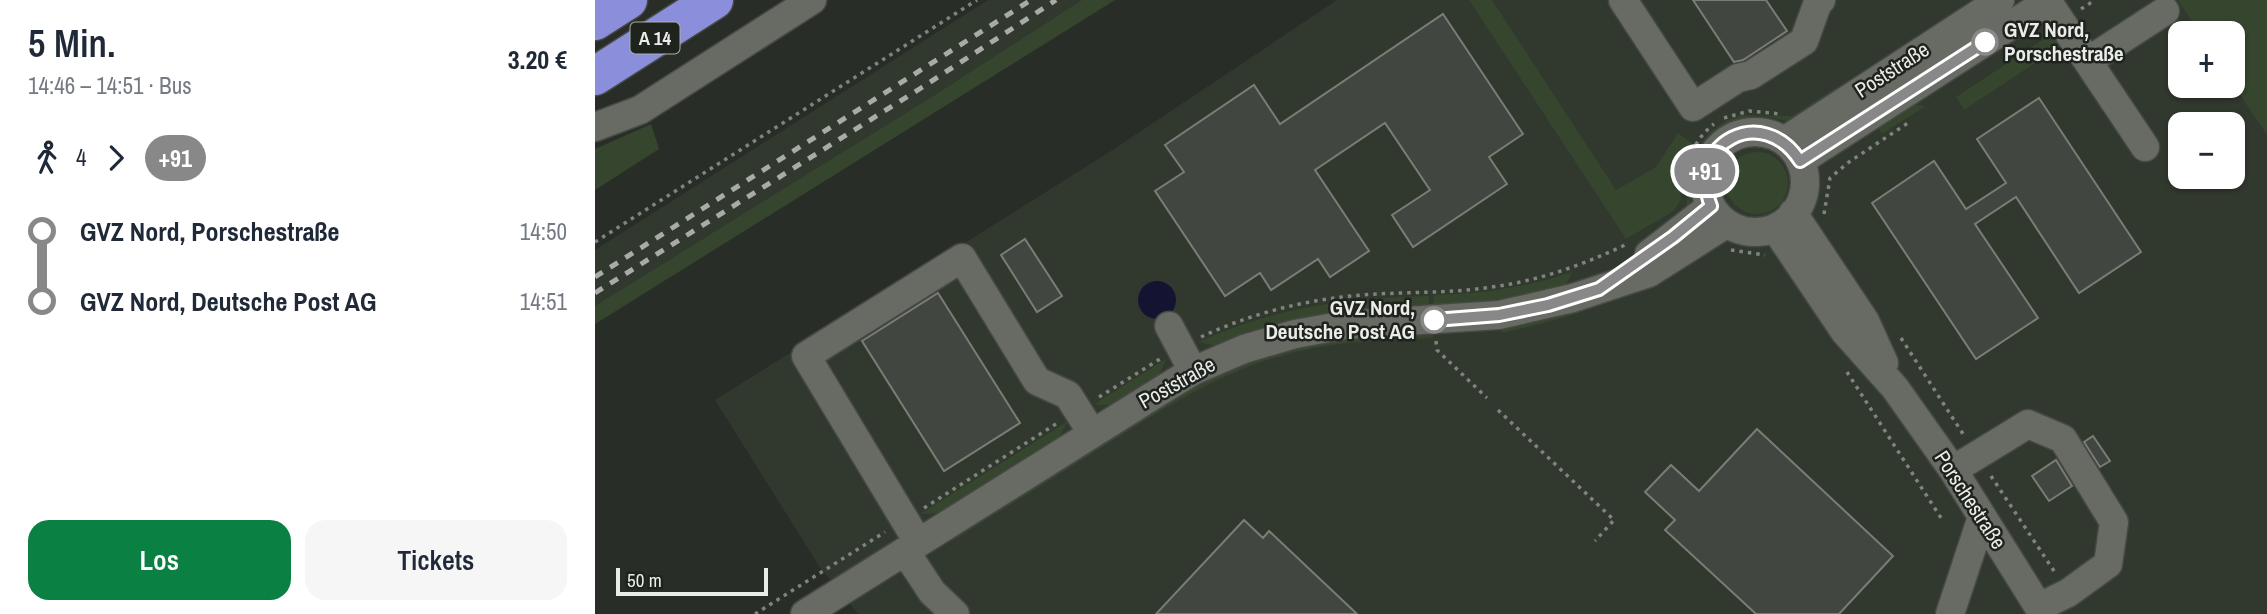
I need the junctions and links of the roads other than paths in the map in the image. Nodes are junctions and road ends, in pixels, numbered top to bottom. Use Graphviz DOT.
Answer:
graph roads {
  1 [pos="628,0"];
  2 [pos="714,0"];
  3 [pos="811,0"];
  4 [pos="1623,0"];
  5 [pos="1821,0"];
  6 [pos="2000,0"];
  7 [pos="2053,8"];
  8 [pos="2165,11"];
  9 [pos="595,21"];
  10 [pos="2088,61"];
  11 [pos="595,76"];
  12 [pos="595,127"];
  13 [pos="2145,147"];
  14 [pos="1792,151"];
  15 [pos="1708,210"];
  16 [pos="1784,221"];
  17 [pos="1085,421"];
  18 [pos="1953,470"];
  19 [pos="1982,517"];
  20 [pos="909,538"];
  21 [pos="2041,611"];
  22 [pos="804,614"];
  23 [pos="955,614"];
  24 [pos="1949,614"];
  1 -- 9 [label="highway, A 14"];
  2 -- 11 [label="highway, A 14"];
  3 -- 12 [label="street"];
  4 -- 5 [label="street"];
  6 -- 14 [label="street, Poststraße"];
  7 -- 10 [label="street"];
  7 -- 14 [label="street, Poststraße"];
  8 -- 10 [label="street"];
  10 -- 13 [label="street"];
  14 -- 15 [label="street"];
  14 -- 16 [label="street"];
  15 -- 16 [label="street"];
  15 -- 17 [label="street, Poststraße"];
  16 -- 18 [label="street, Porschestraße"];
  17 -- 20 [label="street, Poststraße"];
  17 -- 20 [label="street"];
  18 -- 19 [label="street, Porschestraße"];
  18 -- 21 [label="street"];
  19 -- 21 [label="street, Porschestraße"];
  19 -- 24 [label="street"];
  20 -- 22 [label="street, Poststraße"];
  20 -- 23 [label="street"];
}
